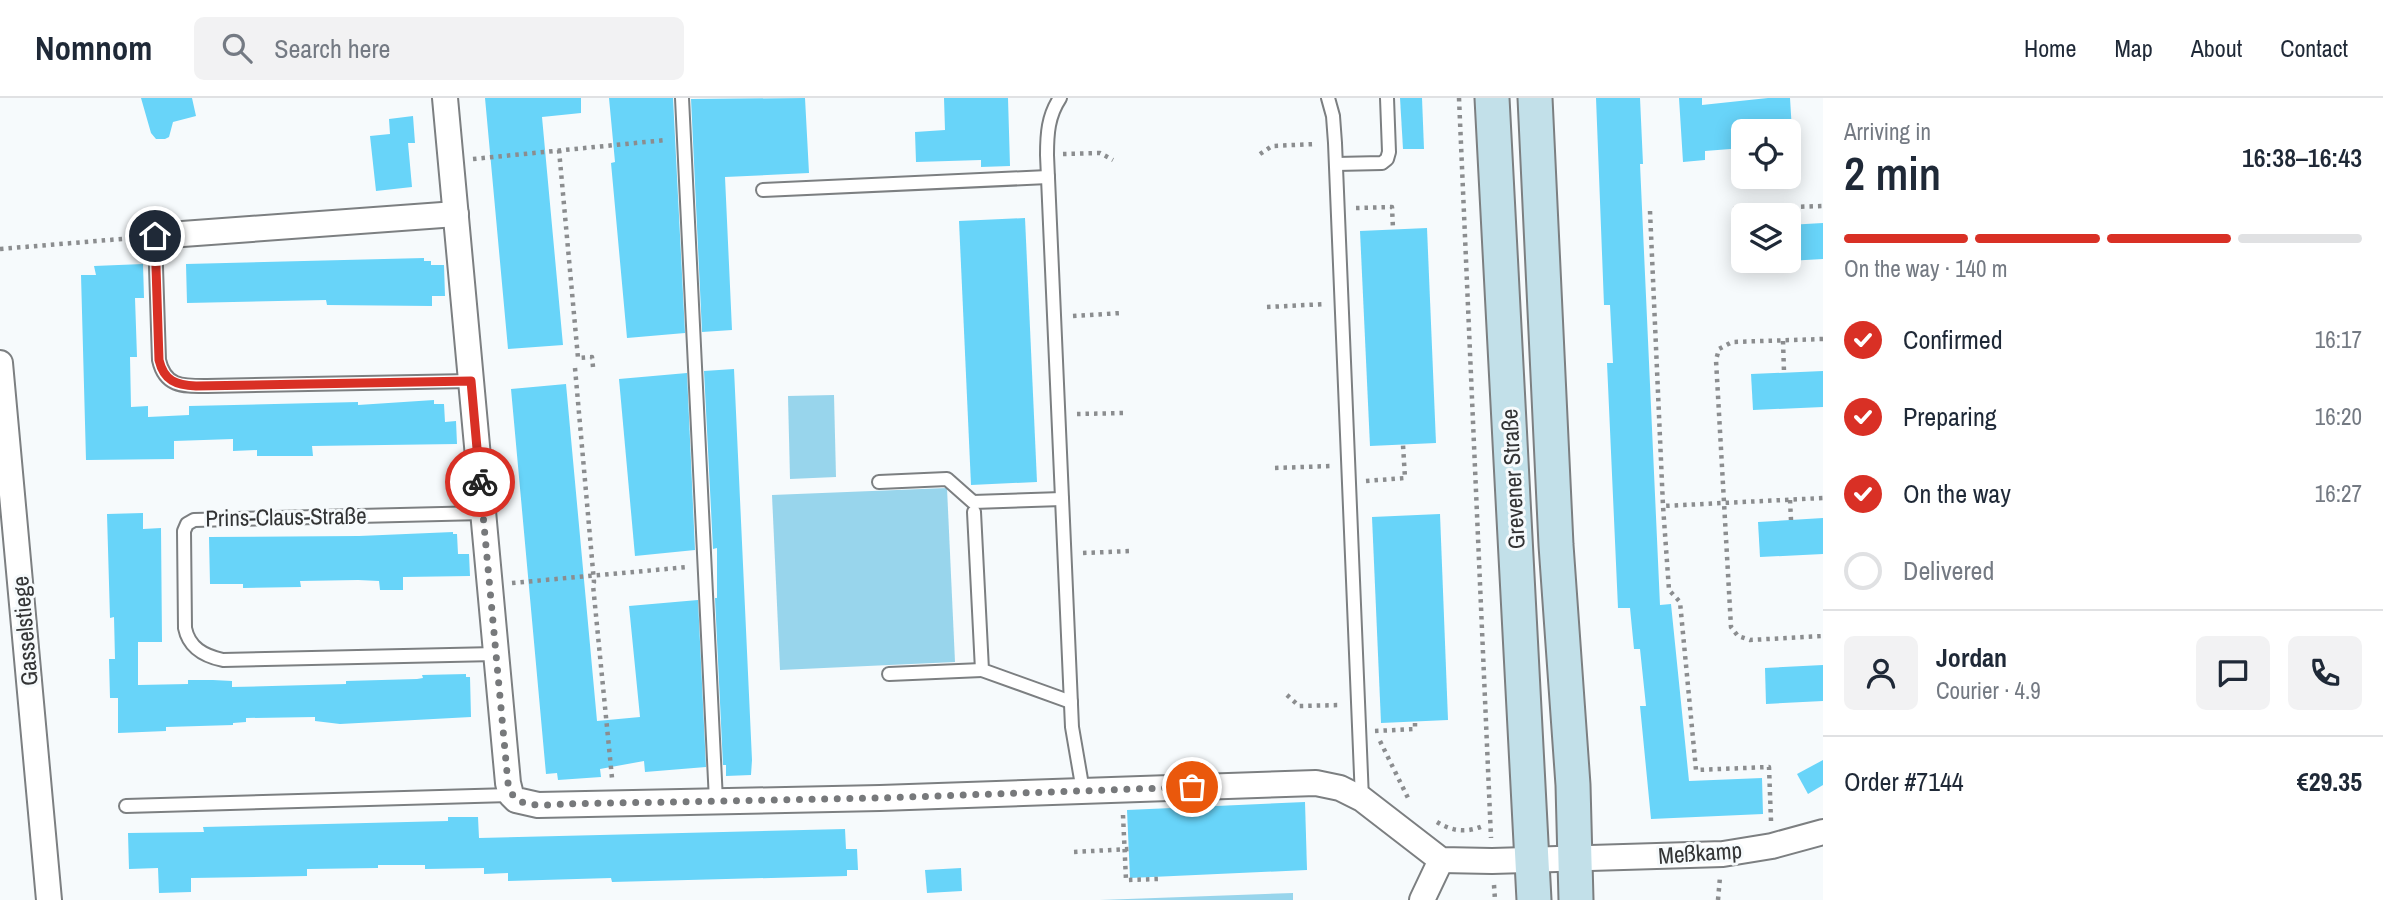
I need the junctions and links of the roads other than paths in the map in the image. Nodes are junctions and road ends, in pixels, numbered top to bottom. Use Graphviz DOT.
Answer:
graph roads {
  1 [pos="445,98"];
  2 [pos="682,98"];
  3 [pos="1060,98"];
  4 [pos="1328,98"];
  5 [pos="1387,98"];
  6 [pos="1492,98"];
  7 [pos="1535,98"];
  8 [pos="1336,164"];
  9 [pos="1048,177"];
  10 [pos="763,190"];
  11 [pos="456,214"];
  12 [pos="155,236"];
  13 [pos="0,363"];
  14 [pos="471,381"];
  15 [pos="888,485"];
  16 [pos="1062,499"];
  17 [pos="974,512"];
  18 [pos="483,513"];
  19 [pos="496,654"];
  20 [pos="982,670"];
  21 [pos="889,674"];
  22 [pos="1071,702"];
  23 [pos="1083,791"];
  24 [pos="511,795"];
  25 [pos="1362,799"];
  26 [pos="716,801"];
  27 [pos="126,806"];
  28 [pos="1823,832"];
  29 [pos="1574,859"];
  30 [pos="1441,860"];
  31 [pos="1533,860"];
  32 [pos="49,900"];
  33 [pos="1422,900"];
  34 [pos="1534,900"];
  35 [pos="1576,900"];
  1 -- 11 [label="street"];
  2 -- 26 [label="lane"];
  3 -- 9 [label="lane"];
  4 -- 8 [label="lane"];
  5 -- 8 [label="lane"];
  6 -- 31 [label="main road, Grevener Straße"];
  7 -- 29 [label="main road, Grevener Straße"];
  8 -- 25 [label="lane"];
  9 -- 10 [label="lane"];
  9 -- 16 [label="lane"];
  11 -- 12 [label="street"];
  11 -- 14 [label="street"];
  12 -- 14 [label="lane"];
  13 -- 32 [label="street, Gasselstiege"];
  14 -- 18 [label="street"];
  15 -- 16 [label="lane"];
  16 -- 22 [label="lane"];
  17 -- 20 [label="lane"];
  18 -- 19 [label="street"];
  18 -- 19 [label="lane, Prins-Claus-Straße"];
  19 -- 24 [label="street"];
  20 -- 21 [label="lane"];
  20 -- 22 [label="lane"];
  22 -- 23 [label="lane"];
  23 -- 25 [label="street"];
  23 -- 26 [label="street"];
  24 -- 26 [label="street"];
  24 -- 27 [label="lane"];
  25 -- 30 [label="street"];
  28 -- 29 [label="street, Meßkamp"];
  29 -- 31 [label="street"];
  29 -- 35 [label="main road, Grevener Straße"];
  30 -- 31 [label="street"];
  30 -- 33 [label="street"];
  31 -- 34 [label="main road, Grevener Straße"];
}
